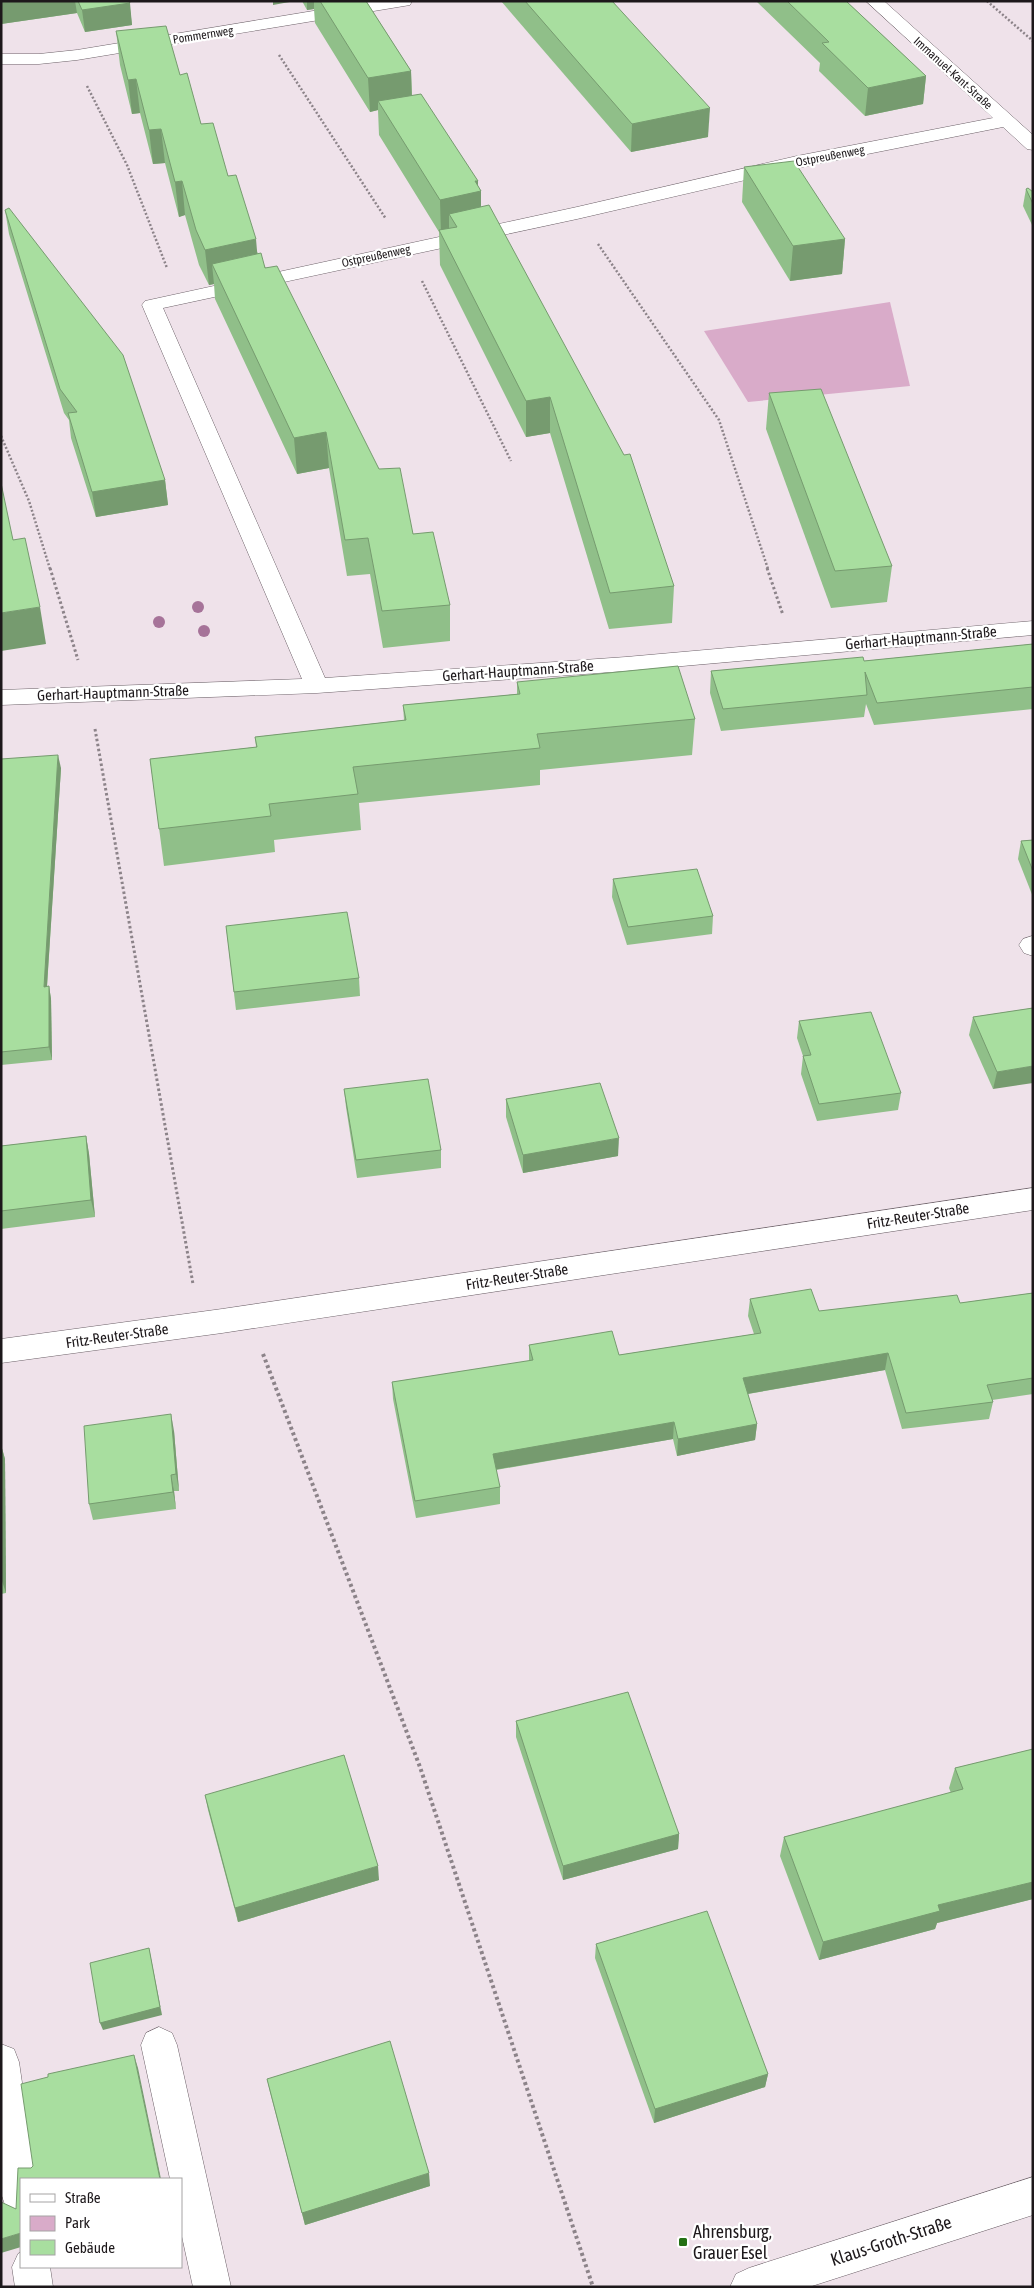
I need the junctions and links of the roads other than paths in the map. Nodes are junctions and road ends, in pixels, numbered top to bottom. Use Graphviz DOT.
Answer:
graph roads {
  1 [pos="404,1"];
  2 [pos="874,1"];
  3 [pos="1,59"];
  4 [pos="1006,122"];
  5 [pos="1033,145"];
  6 [pos="1033,628"];
  7 [pos="317,686"];
  8 [pos="1,698"];
  9 [pos="1033,1199"];
  10 [pos="1,1351"];
  11 [pos="159,2045"];
  12 [pos="1,2062"];
  13 [pos="20,2194"];
  14 [pos="1033,2196"];
  15 [pos="31,2268"];
  16 [pos="34,2287"];
  17 [pos="212,2287"];
  18 [pos="750,2287"];
  1 -- 3 [label="street, Pommernweg"];
  2 -- 4 [label="street, Immanuel-Kant-Straße"];
  4 -- 5 [label="street, Immanuel-Kant-Straße"];
  4 -- 7 [label="street, Ostpreußenweg"];
  6 -- 7 [label="street, Gerhart-Hauptmann-Straße"];
  7 -- 8 [label="street, Gerhart-Hauptmann-Straße"];
  9 -- 10 [label="street, Fritz-Reuter-Straße"];
  11 -- 17 [label="street"];
  12 -- 13 [label="street"];
  14 -- 18 [label="street, Klaus-Groth-Straße"];
  15 -- 16 [label="street"];
}
